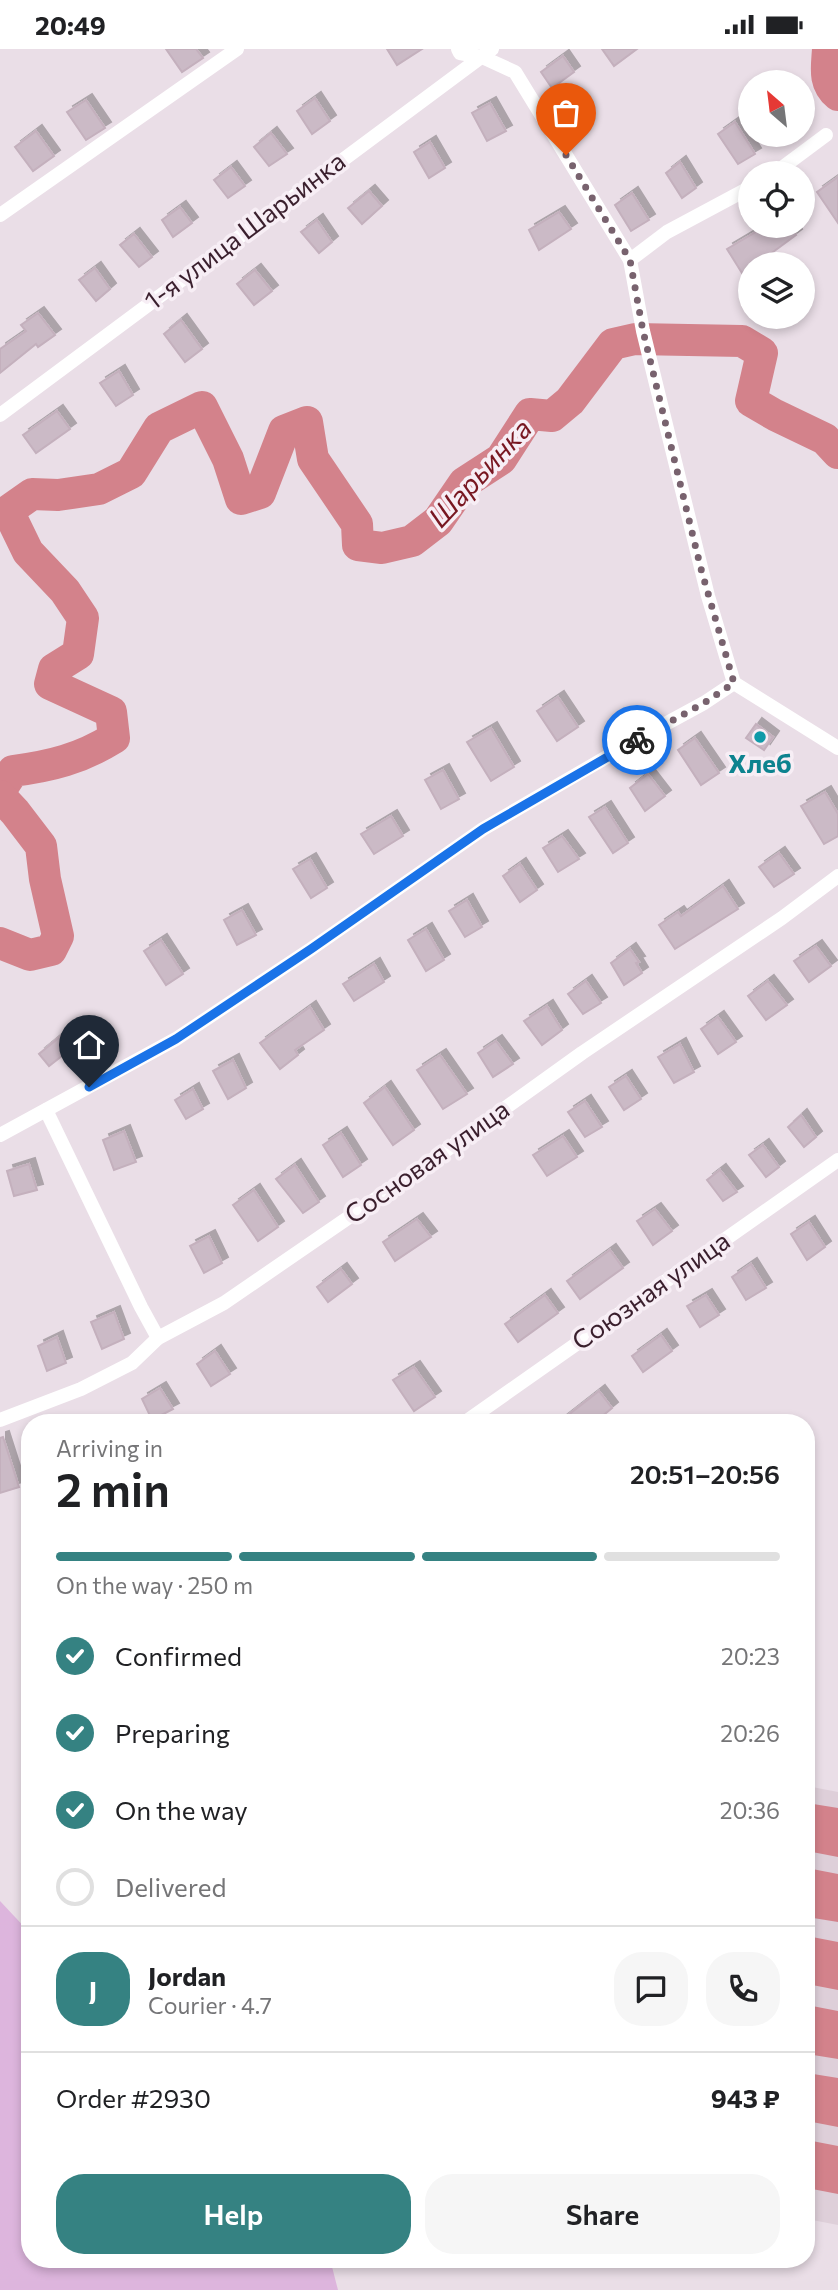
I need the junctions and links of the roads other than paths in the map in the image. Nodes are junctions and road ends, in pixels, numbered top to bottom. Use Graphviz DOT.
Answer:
graph roads {
  1 [pos="237,49"];
  2 [pos="458,49"];
  3 [pos="487,53"];
  4 [pos="826,135"];
  5 [pos="791,161"];
  6 [pos="738,194"];
  7 [pos="0,215"];
  8 [pos="630,260"];
  9 [pos="0,415"];
  10 [pos="734,683"];
  11 [pos="838,748"];
  12 [pos="838,876"];
  13 [pos="46,1110"];
  14 [pos="0,1135"];
  15 [pos="838,1160"];
  16 [pos="159,1338"];
  17 [pos="477,1414"];
  18 [pos="0,1420"];
  1 -- 7 [label="street"];
  2 -- 3 [label="street"];
  3 -- 8 [label="street"];
  3 -- 9 [label="street, 1-я улица Шарьинка"];
  4 -- 5 [label="street"];
  6 -- 8 [label="street"];
  8 -- 10 [label="street"];
  10 -- 11 [label="street"];
  10 -- 13 [label="street"];
  12 -- 16 [label="street, Сосновая улица"];
  13 -- 14 [label="street"];
  13 -- 16 [label="street"];
  15 -- 17 [label="street, Союзная улица"];
  16 -- 18 [label="street, Сосновая улица"];
}
